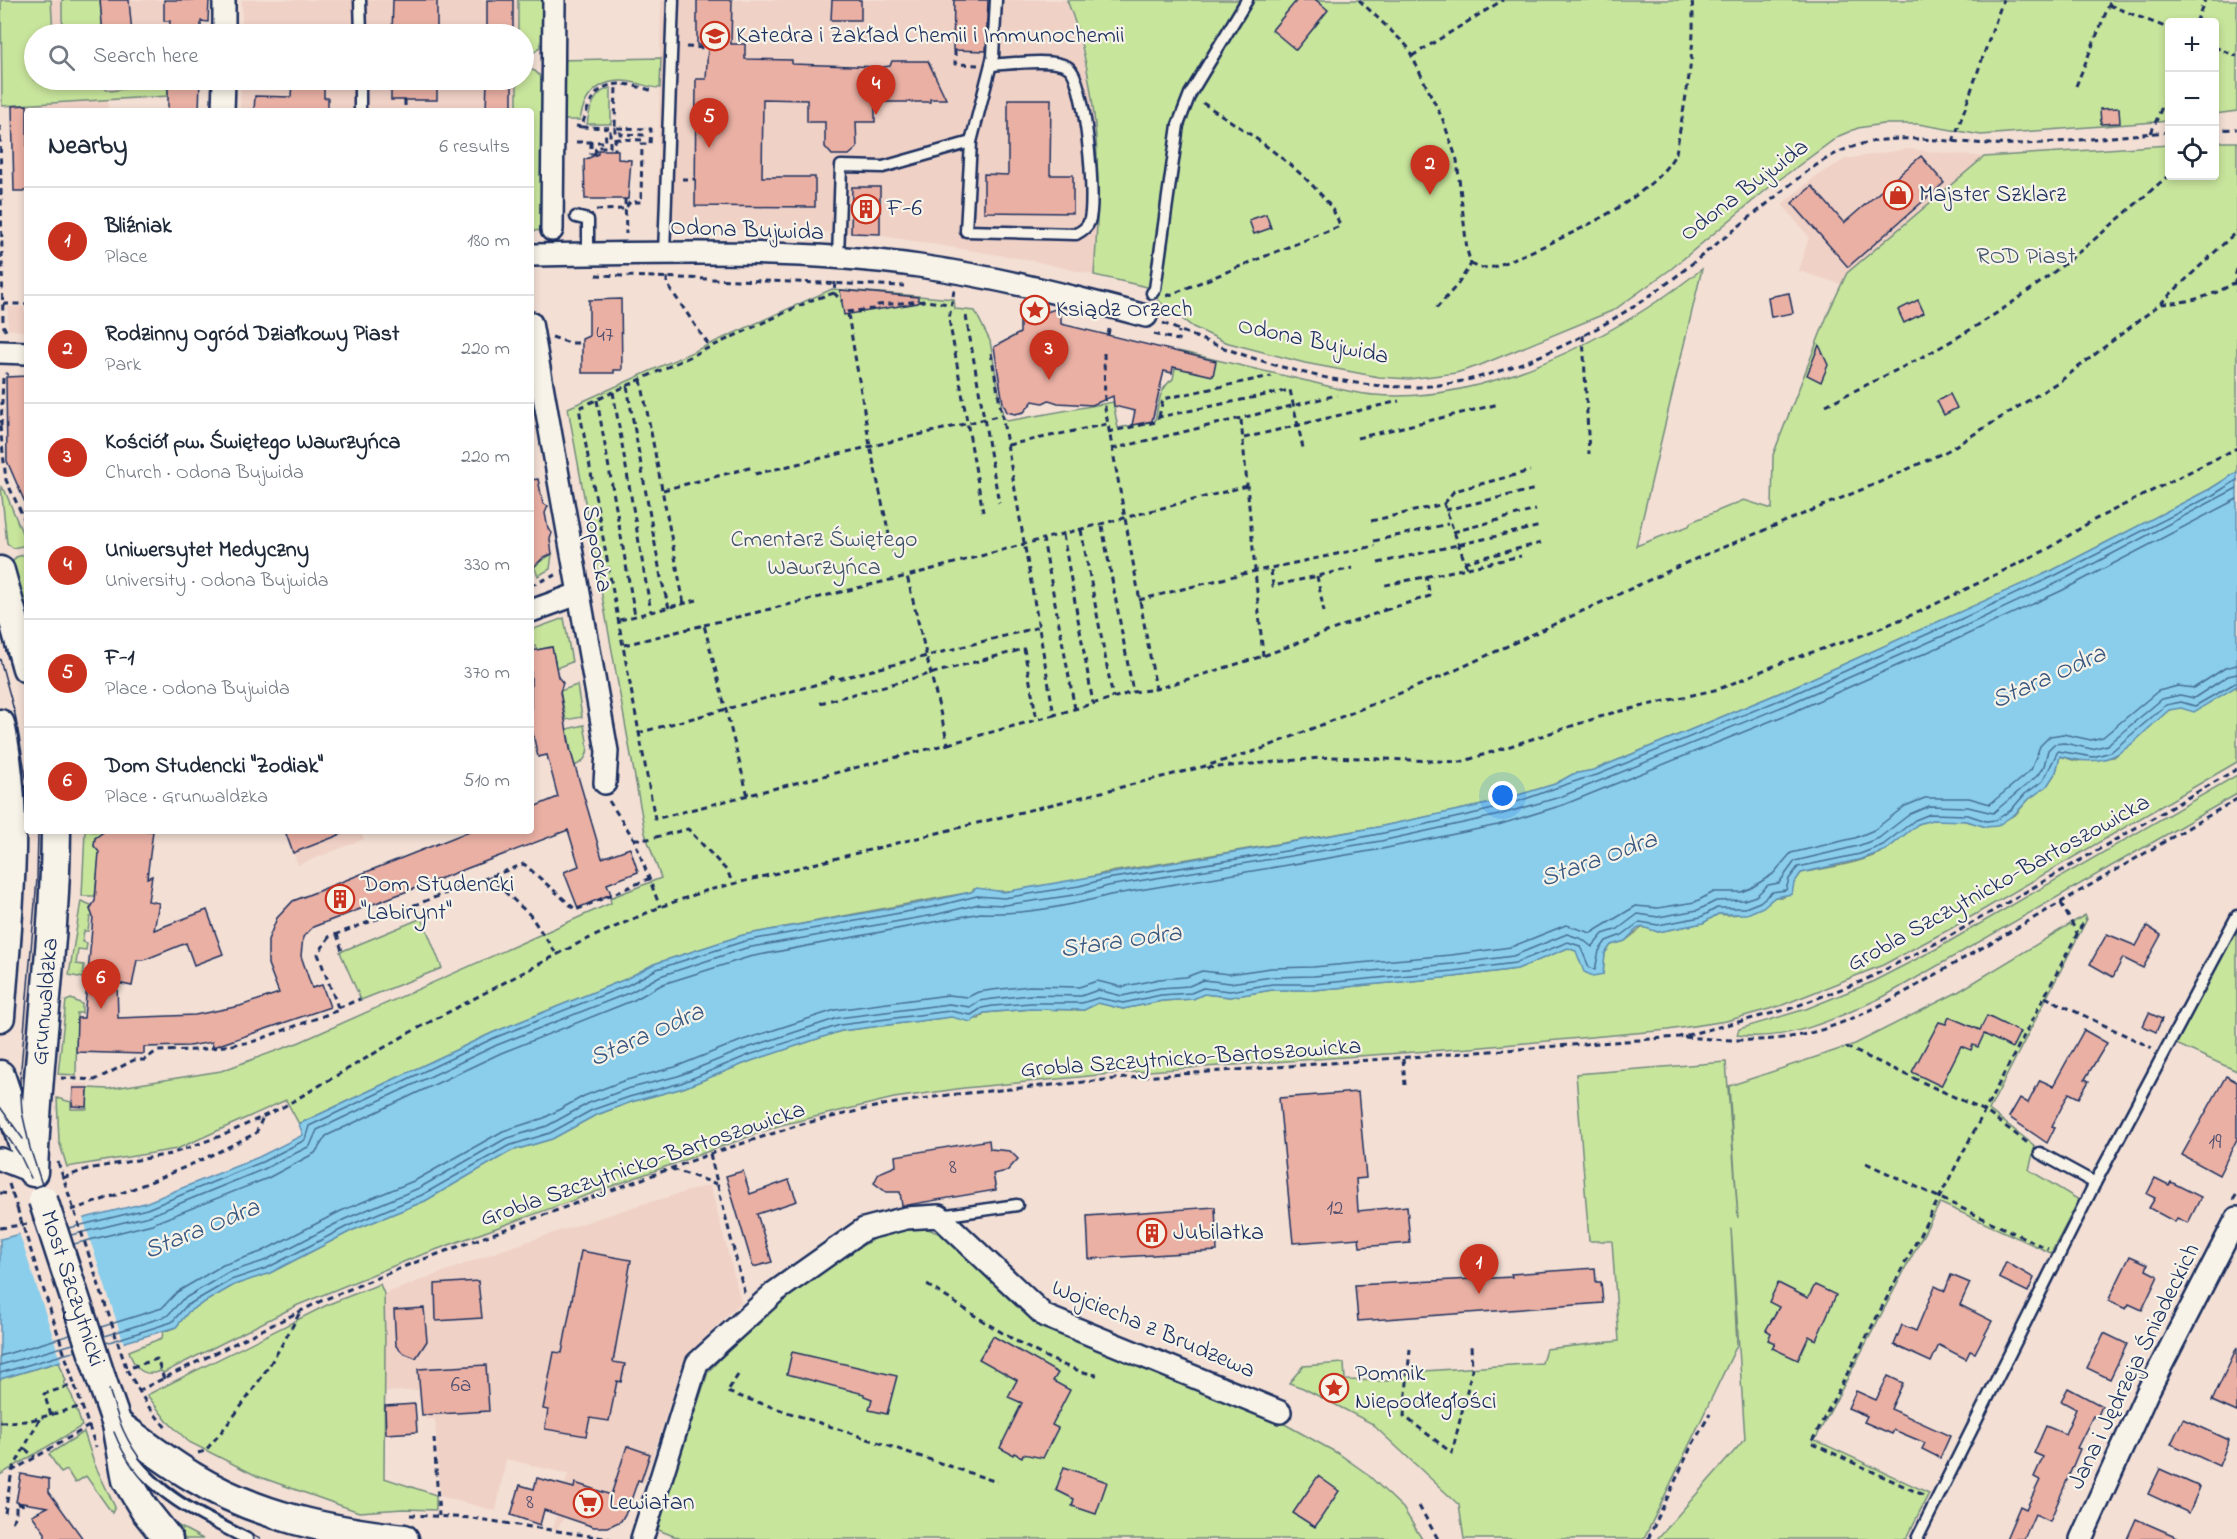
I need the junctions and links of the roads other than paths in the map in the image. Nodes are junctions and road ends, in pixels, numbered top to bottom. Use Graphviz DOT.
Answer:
graph roads {
  1 [pos="224,0"];
  2 [pos="360,0"];
  3 [pos="554,0"];
  4 [pos="673,0"];
  5 [pos="996,0"];
  6 [pos="1247,0"];
  7 [pos="224,24"];
  8 [pos="361,24"];
  9 [pos="990,65"];
  10 [pos="224,90"];
  11 [pos="360,90"];
  12 [pos="223,108"];
  13 [pos="360,108"];
  14 [pos="971,142"];
  15 [pos="576,216"];
  16 [pos="552,230"];
  17 [pos="588,254"];
  18 [pos="664,254"];
  19 [pos="534,255"];
  20 [pos="838,259"];
  21 [pos="1153,291"];
  22 [pos="1145,324"];
  23 [pos="534,340"];
  24 [pos="22,345"];
  25 [pos="0,352"];
  26 [pos="0,571"];
  27 [pos="578,594"];
  28 [pos="534,609"];
  29 [pos="24,657"];
  30 [pos="0,724"];
  31 [pos="605,783"];
  32 [pos="56,834"];
  33 [pos="2237,916"];
  34 [pos="2,963"];
  35 [pos="0,1017"];
  36 [pos="0,1075"];
  37 [pos="3,1135"];
  38 [pos="2040,1153"];
  39 [pos="0,1159"];
  40 [pos="33,1172"];
  41 [pos="2096,1183"];
  42 [pos="43,1200"];
  43 [pos="1017,1205"];
  44 [pos="939,1216"];
  45 [pos="2237,1218"];
  46 [pos="1280,1412"];
  47 [pos="117,1424"];
  48 [pos="402,1527"];
  49 [pos="363,1537"];
  50 [pos="168,1539"];
  51 [pos="247,1539"];
  52 [pos="642,1539"];
  53 [pos="1917,1539"];
  54 [pos="2081,1539"];
  1 -- 7 [label="street"];
  2 -- 8 [label="lane"];
  3 -- 16 [label="street"];
  4 -- 18 [label="lane"];
  5 -- 9 [label="lane"];
  6 -- 21 [label="lane"];
  9 -- 14 [label="lane"];
  9 -- 14 [label="lane"];
  10 -- 12 [label="street"];
  11 -- 13 [label="lane"];
  14 -- 20 [label="lane"];
  15 -- 17 [label="lane"];
  17 -- 18 [label="street, Odona Bujwida"];
  17 -- 19 [label="street, Odona Bujwida"];
  18 -- 20 [label="street, Odona Bujwida"];
  20 -- 22 [label="street, Odona Bujwida"];
  23 -- 27 [label="street, Sopocka"];
  24 -- 25 [label="street"];
  26 -- 29 [label="main road"];
  27 -- 28 [label="street"];
  27 -- 31 [label="street, Sopocka"];
  30 -- 34 [label="main road, Grunwaldzka"];
  32 -- 40 [label="main road, Grunwaldzka"];
  33 -- 41 [label="lane"];
  34 -- 35 [label="main road, Grunwaldzka"];
  36 -- 40 [label="main road, Grunwaldzka"];
  37 -- 40 [label="main road"];
  38 -- 41 [label="lane"];
  39 -- 40 [label="street"];
  40 -- 42 [label="main road, Grunwaldzka"];
  41 -- 53 [label="lane"];
  42 -- 47 [label="main road, Most Szczytnicki, bridge"];
  43 -- 44 [label="lane"];
  44 -- 46 [label="street, Wojciecha z Brudzewa"];
  44 -- 52 [label="street"];
  45 -- 54 [label="street, Jana i Jędrzeja Śniadeckich"];
  47 -- 49 [label="main road"];
  47 -- 50 [label="main road, Most Szczytnicki"];
  47 -- 51 [label="lane"];
  48 -- 49 [label="main road"];
}
